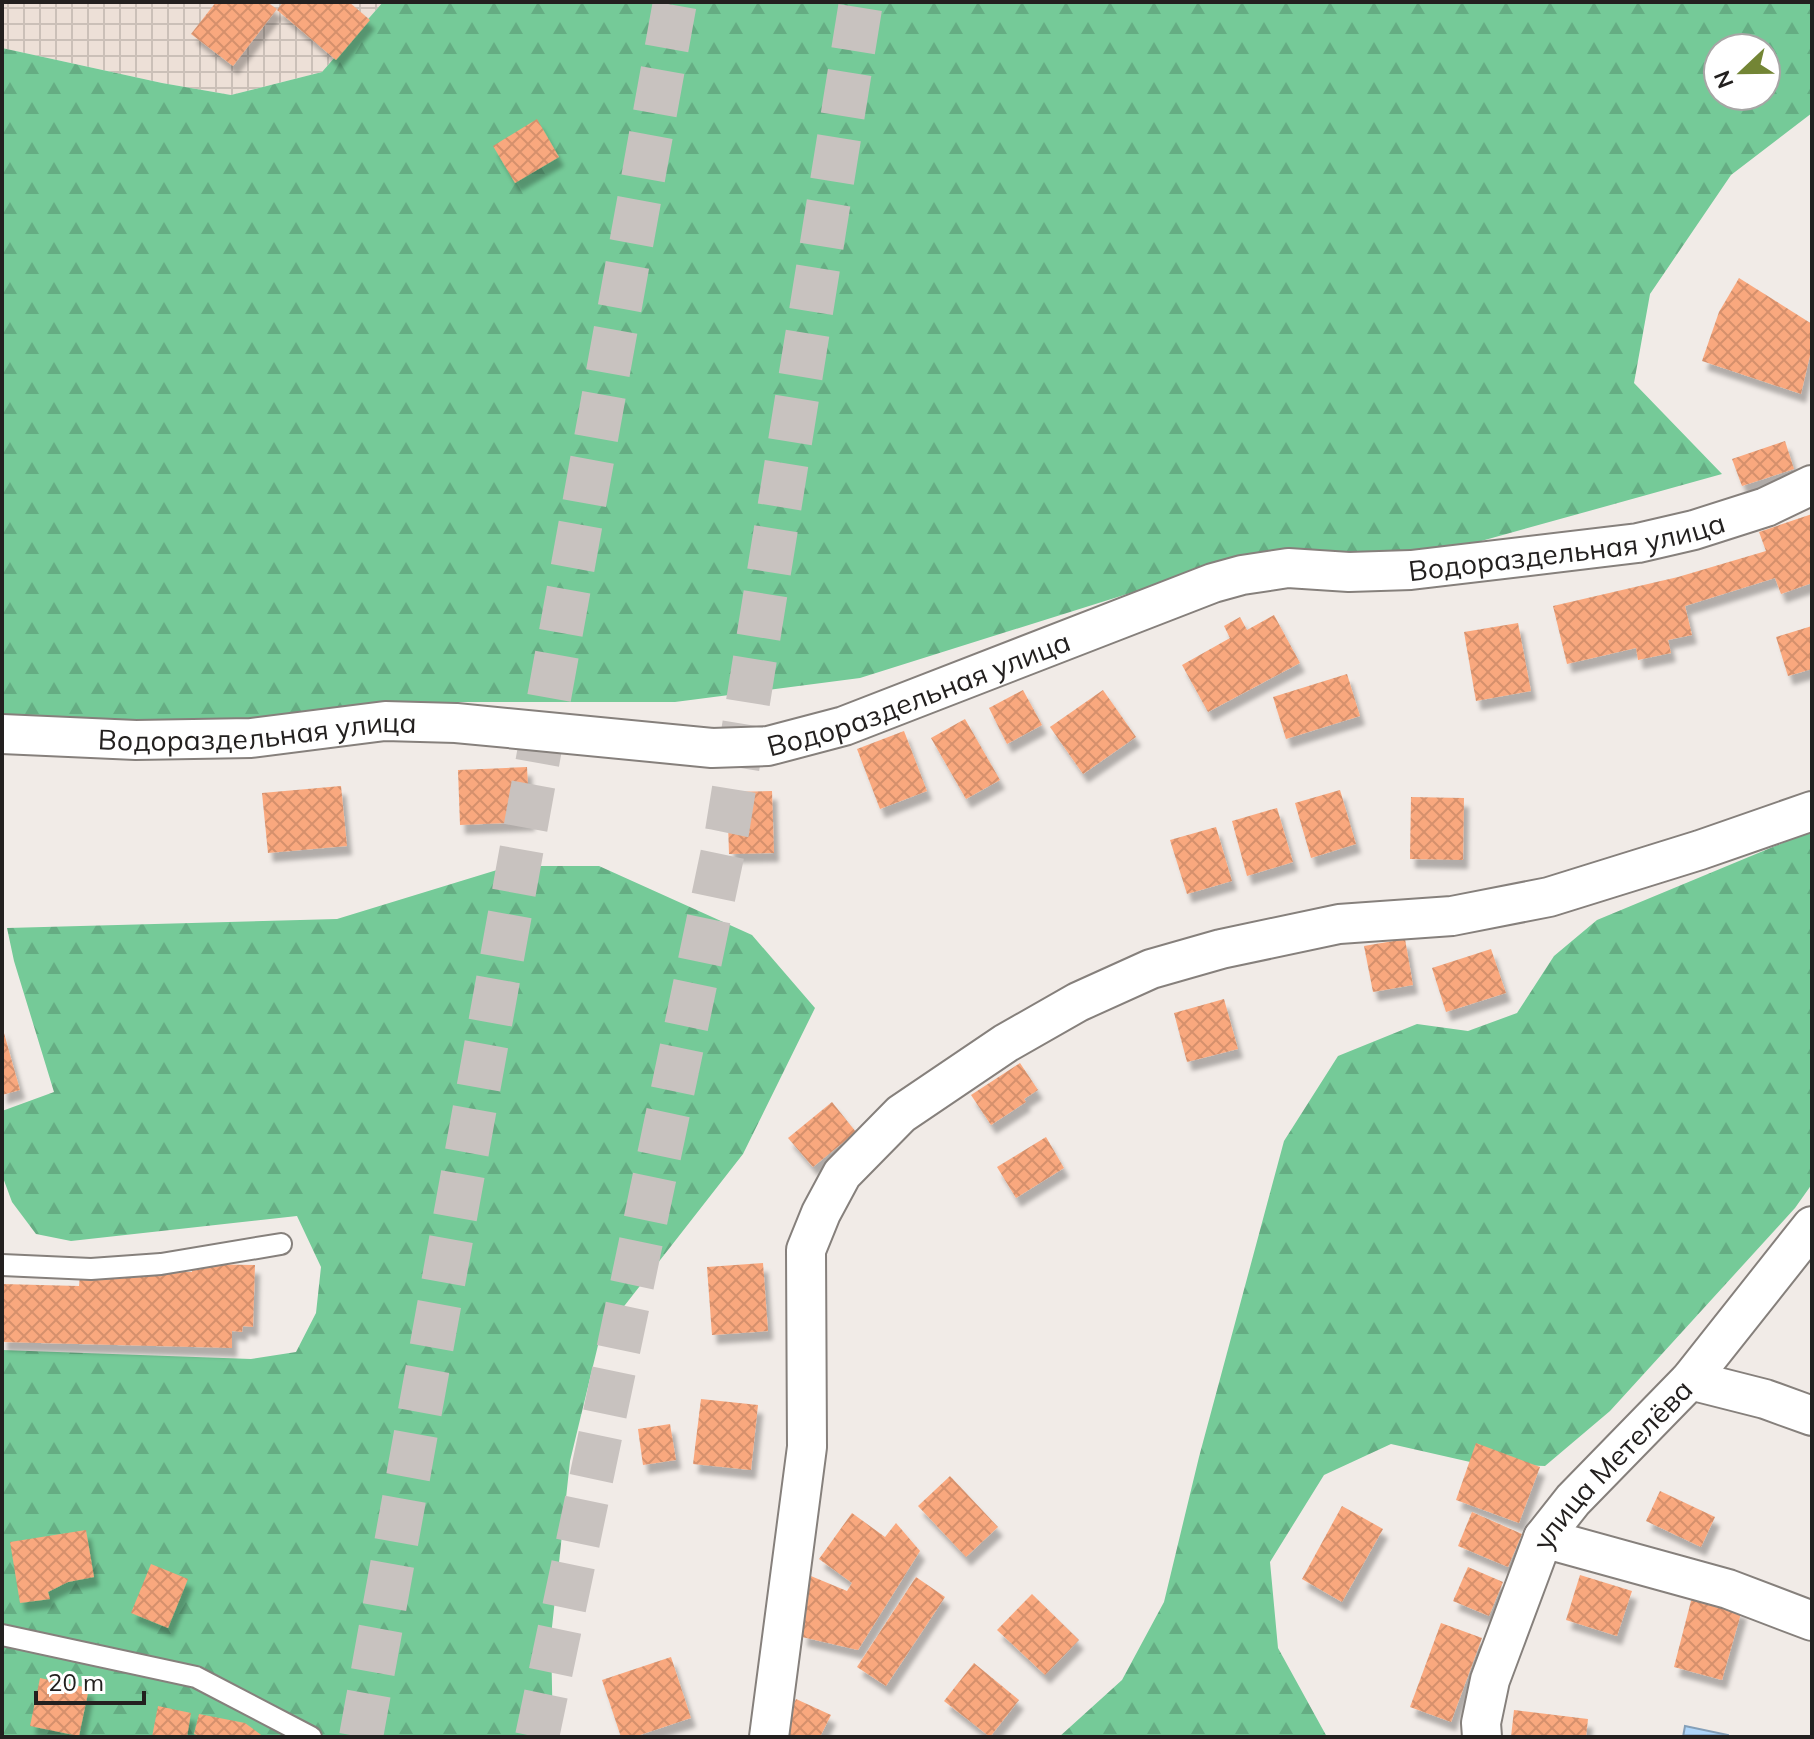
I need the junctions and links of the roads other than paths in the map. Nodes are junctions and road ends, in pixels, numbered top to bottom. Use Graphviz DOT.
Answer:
graph roads {
  1 [pos="1812,485"];
  2 [pos="2,734"];
  3 [pos="1812,811"];
  4 [pos="1812,1226"];
  5 [pos="281,1244"];
  6 [pos="2,1265"];
  7 [pos="1690,1380"];
  8 [pos="1812,1416"];
  9 [pos="1543,1538"];
  10 [pos="1812,1621"];
  11 [pos="2,1635"];
  12 [pos="311,1737"];
  13 [pos="769,1737"];
  14 [pos="1482,1737"];
  1 -- 2 [label="street, Водораздельная улица"];
  3 -- 13 [label="street"];
  4 -- 7 [label="street, улица Метелёва"];
  5 -- 6 [label="lane"];
  7 -- 8 [label="street"];
  7 -- 9 [label="street, улица Метелёва"];
  9 -- 10 [label="street"];
  9 -- 14 [label="street, улица Метелёва"];
  11 -- 12 [label="lane"];
}
